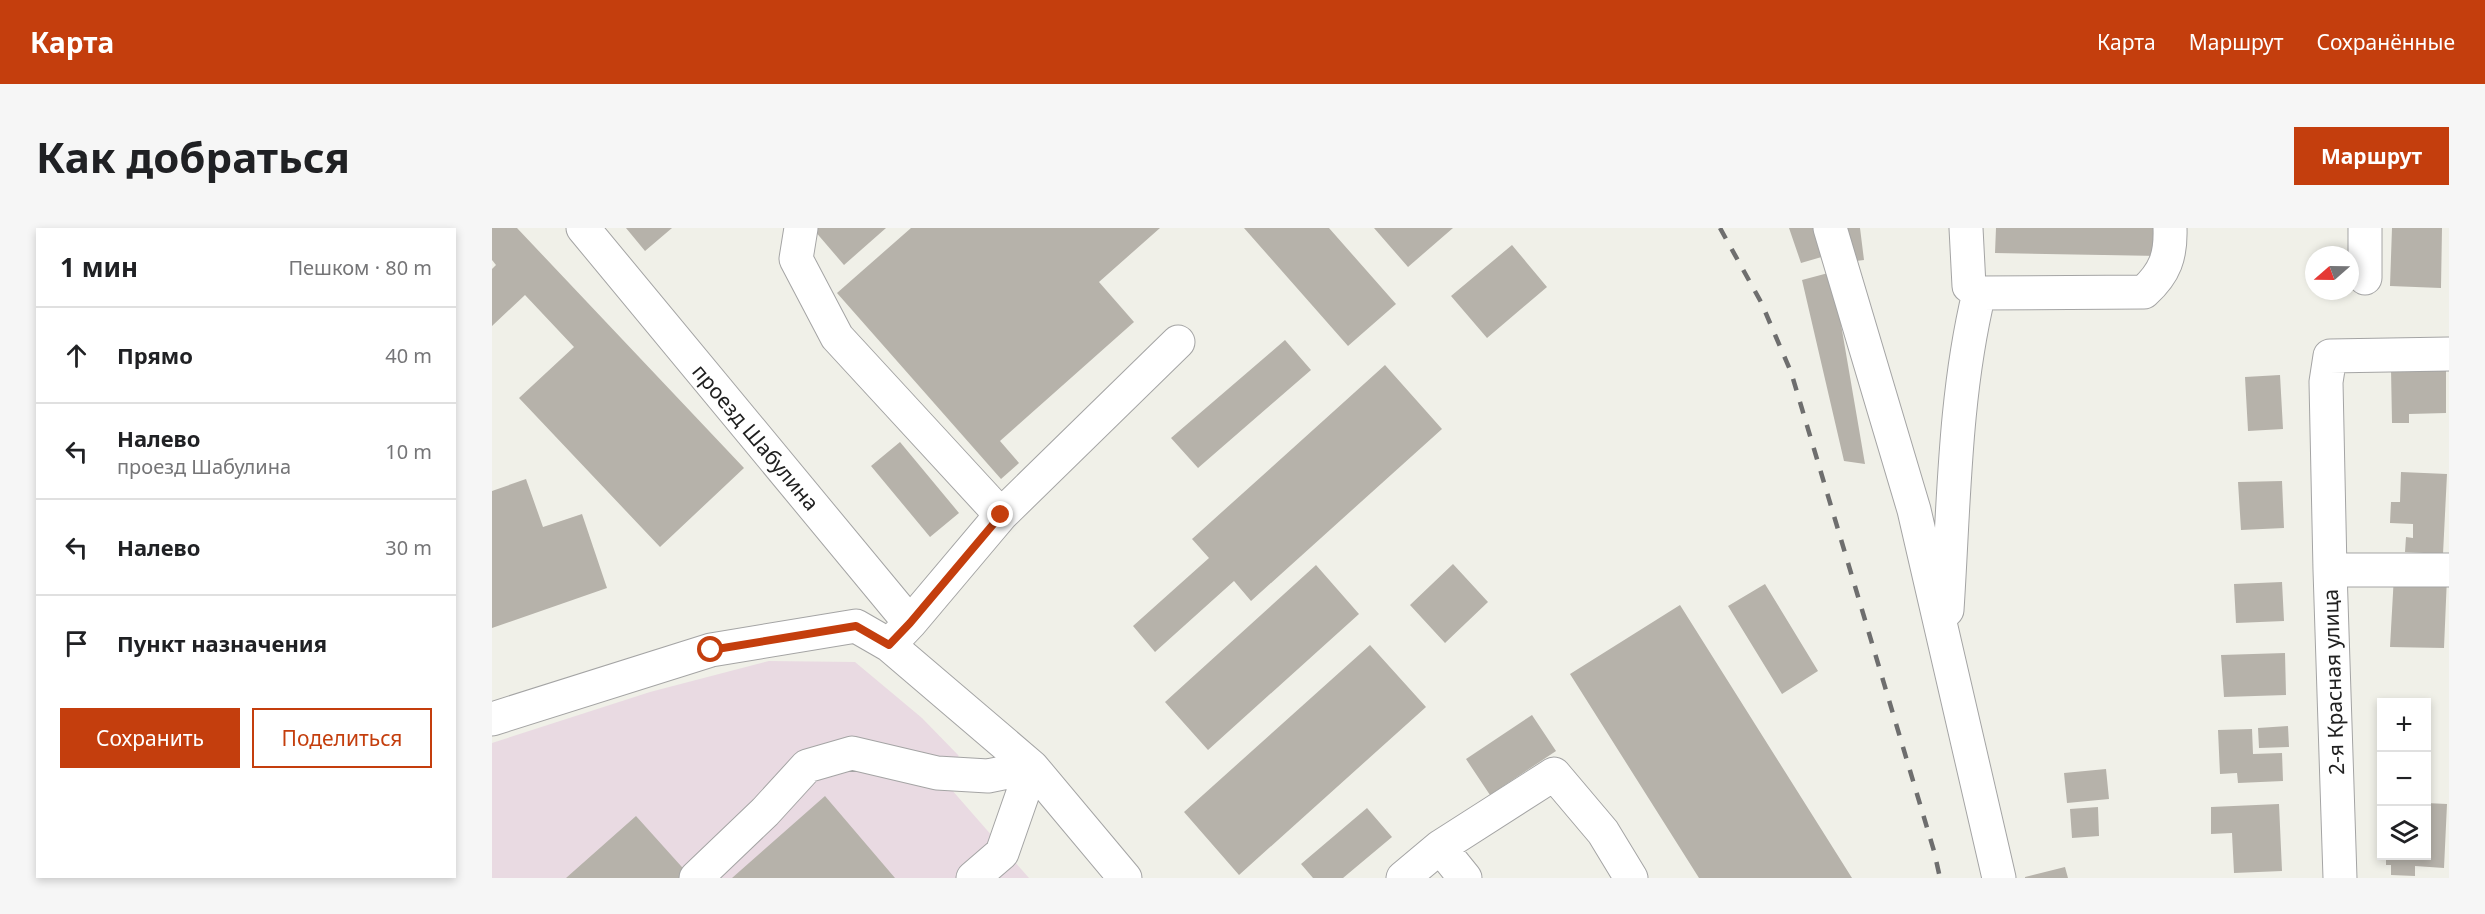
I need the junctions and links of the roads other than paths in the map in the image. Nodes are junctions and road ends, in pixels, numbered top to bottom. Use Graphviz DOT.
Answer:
graph roads {
  1 [pos="583,228"];
  2 [pos="801,228"];
  3 [pos="1830,228"];
  4 [pos="1966,228"];
  5 [pos="2170,228"];
  6 [pos="2365,228"];
  7 [pos="2365,278"];
  8 [pos="1979,293"];
  9 [pos="1178,342"];
  10 [pos="2449,354"];
  11 [pos="1001,515"];
  12 [pos="2330,570"];
  13 [pos="2449,570"];
  14 [pos="899,634"];
  15 [pos="1944,649"];
  16 [pos="492,719"];
  17 [pos="1032,767"];
  18 [pos="1440,847"];
  19 [pos="696,878"];
  20 [pos="973,878"];
  21 [pos="1125,878"];
  22 [pos="1403,878"];
  23 [pos="1465,878"];
  24 [pos="1631,878"];
  25 [pos="1999,878"];
  26 [pos="2340,878"];
  1 -- 14 [label="street, проезд Шабулина"];
  2 -- 11 [label="street"];
  3 -- 15 [label="street"];
  4 -- 8 [label="street"];
  5 -- 8 [label="street"];
  6 -- 7 [label="street"];
  8 -- 15 [label="street"];
  9 -- 11 [label="street"];
  10 -- 12 [label="street"];
  11 -- 14 [label="street"];
  12 -- 13 [label="street, 2-я Красная улица"];
  12 -- 26 [label="street, 2-я Красная улица"];
  14 -- 16 [label="street"];
  14 -- 17 [label="street"];
  15 -- 25 [label="street"];
  17 -- 19 [label="street"];
  17 -- 20 [label="street"];
  17 -- 21 [label="street"];
  18 -- 22 [label="street"];
  18 -- 23 [label="street"];
  18 -- 24 [label="street"];
}
